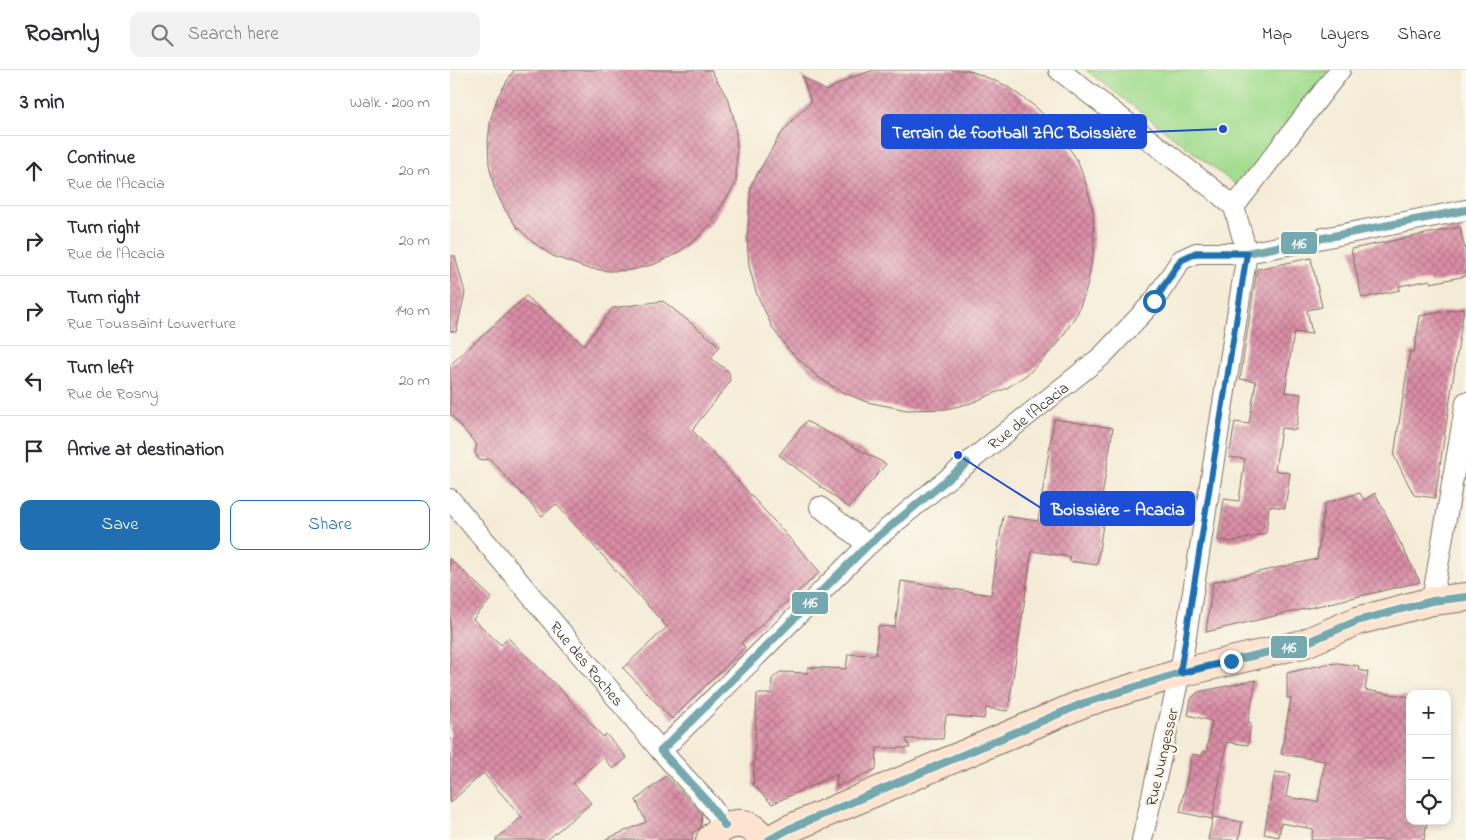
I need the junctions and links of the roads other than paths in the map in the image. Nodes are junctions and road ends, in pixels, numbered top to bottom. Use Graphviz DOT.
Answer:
graph roads {
  1 [pos="1058,70"];
  2 [pos="1340,70"];
  3 [pos="1234,207"];
  4 [pos="1466,210"];
  5 [pos="1247,253"];
  6 [pos="1466,402"];
  7 [pos="450,500"];
  8 [pos="820,507"];
  9 [pos="868,546"];
  10 [pos="1466,597"];
  11 [pos="1432,601"];
  12 [pos="1180,673"];
  13 [pos="662,751"];
  14 [pos="718,833"];
  15 [pos="764,840"];
  16 [pos="770,840"];
  17 [pos="1142,840"];
  1 -- 3 [label="street"];
  2 -- 3 [label="street"];
  3 -- 5 [label="street"];
  4 -- 5 [label="street, Rue de l'Acacia"];
  5 -- 9 [label="street, Rue de l'Acacia"];
  5 -- 12 [label="street, Rue Nungesser"];
  6 -- 11 [label="street"];
  7 -- 13 [label="street, Rue des Roches"];
  8 -- 9 [label="street"];
  9 -- 13 [label="street, Rue de l'Acacia"];
  10 -- 11 [label="main road"];
  11 -- 12 [label="main road"];
  12 -- 16 [label="main road"];
  12 -- 17 [label="street, Rue Nungesser"];
  13 -- 14 [label="street, Rue des Roches"];
  14 -- 15 [label="main road"];
}
